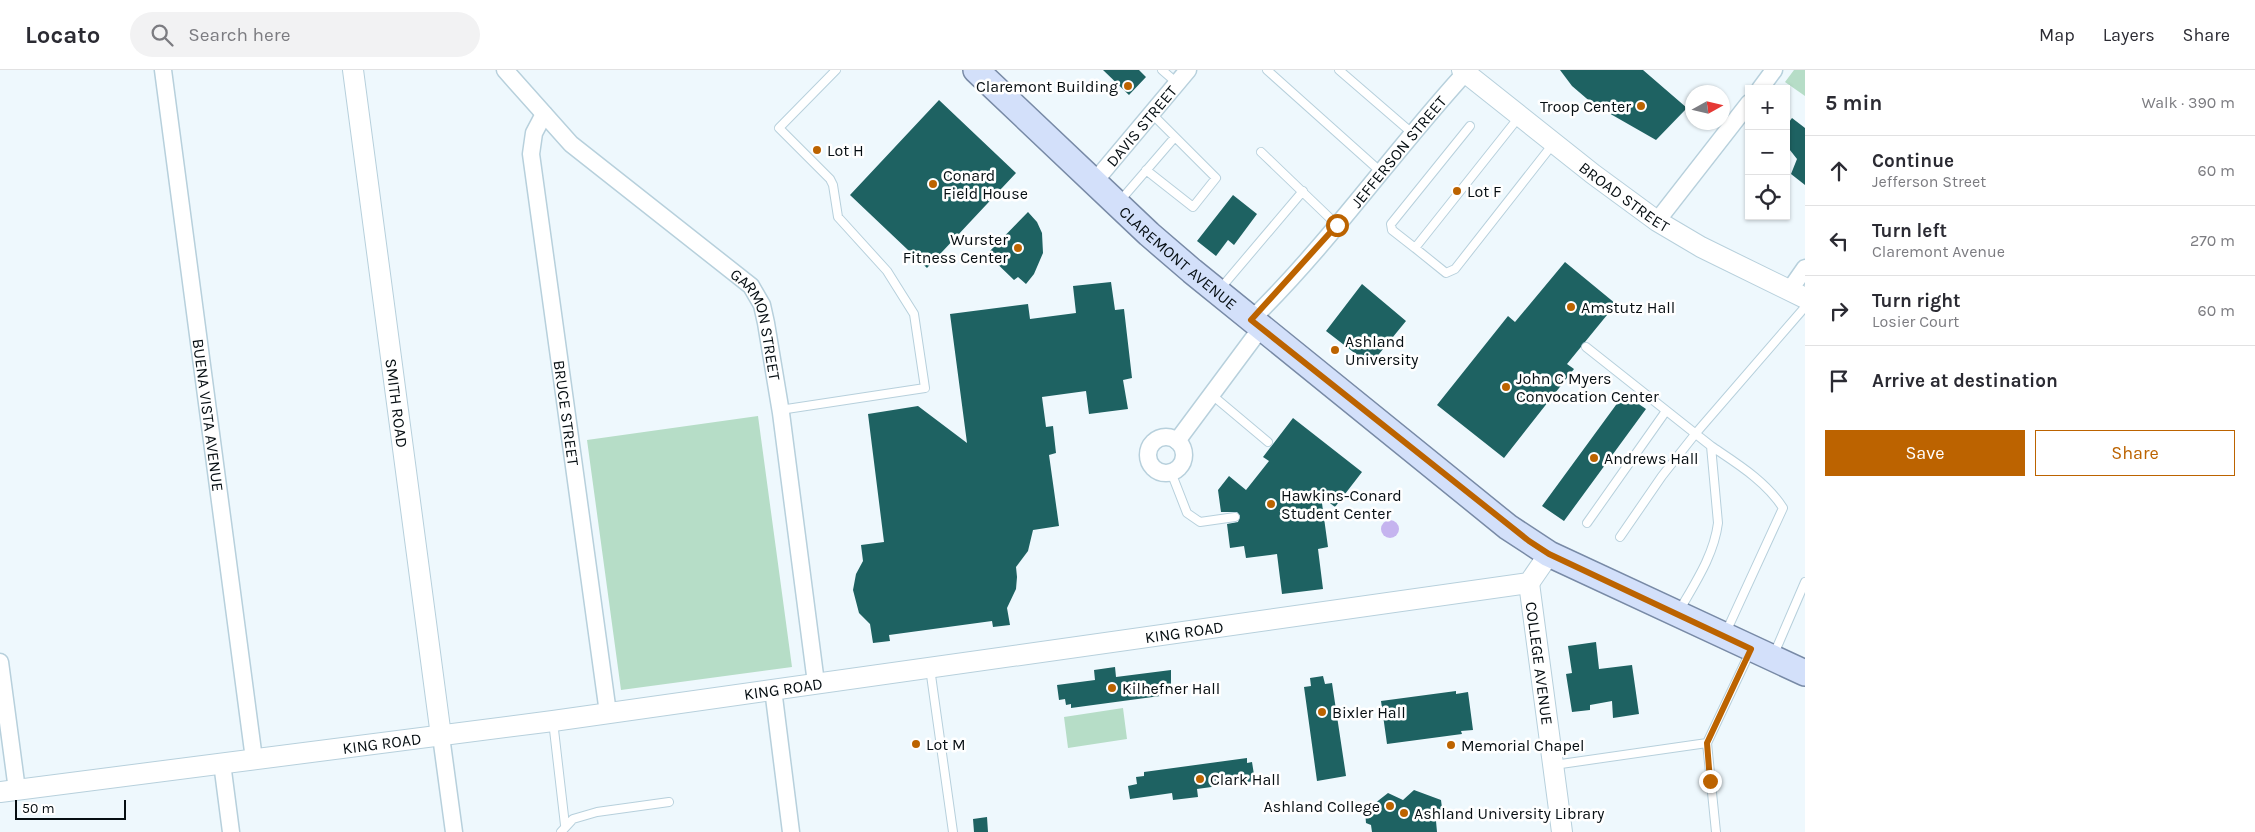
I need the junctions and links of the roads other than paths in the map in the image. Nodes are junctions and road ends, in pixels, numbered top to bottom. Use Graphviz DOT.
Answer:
graph roads {
  1 [pos="163,70"];
  2 [pos="353,70"];
  3 [pos="505,70"];
  4 [pos="836,70"];
  5 [pos="976,70"];
  6 [pos="1162,70"];
  7 [pos="1188,70"];
  8 [pos="1267,70"];
  9 [pos="1340,70"];
  10 [pos="1774,70"];
  11 [pos="1464,71"];
  12 [pos="1177,84"];
  13 [pos="1763,85"];
  14 [pos="1745,108"];
  15 [pos="544,114"];
  16 [pos="1152,114"];
  17 [pos="1520,116"];
  18 [pos="1470,126"];
  19 [pos="1412,133"];
  20 [pos="1174,137"];
  21 [pos="1554,142"];
  22 [pos="1261,152"];
  23 [pos="1146,170"];
  24 [pos="1382,172"];
  25 [pos="1095,181"];
  26 [pos="1303,191"];
  27 [pos="1117,203"];
  28 [pos="1657,221"];
  29 [pos="1337,225"];
  30 [pos="1416,248"];
  31 [pos="1805,268"];
  32 [pos="1217,292"];
  33 [pos="1797,294"];
  34 [pos="1805,308"];
  35 [pos="1256,324"];
  36 [pos="1586,347"];
  37 [pos="1212,395"];
  38 [pos="780,410"];
  39 [pos="1666,411"];
  40 [pos="1696,433"];
  41 [pos="1177,441"];
  42 [pos="1268,442"];
  43 [pos="1711,446"];
  44 [pos="1170,472"];
  45 [pos="1235,517"];
  46 [pos="1586,523"];
  47 [pos="1620,538"];
  48 [pos="1549,554"];
  49 [pos="1805,582"];
  50 [pos="1530,583"];
  51 [pos="1677,615"];
  52 [pos="1724,636"];
  53 [pos="1762,654"];
  54 [pos="0,662"];
  55 [pos="930,668"];
  56 [pos="1805,673"];
  57 [pos="816,683"];
  58 [pos="773,689"];
  59 [pos="608,713"];
  60 [pos="553,720"];
  61 [pos="442,736"];
  62 [pos="1707,743"];
  63 [pos="254,759"];
  64 [pos="222,763"];
  65 [pos="1554,765"];
  66 [pos="8,791"];
  67 [pos="670,802"];
  68 [pos="563,829"];
  69 [pos="231,832"];
  70 [pos="454,832"];
  71 [pos="791,832"];
  72 [pos="954,832"];
  73 [pos="1562,832"];
  74 [pos="1716,832"];
  1 -- 63 [label="street, BUENA VISTA AVENUE"];
  2 -- 61 [label="street, SMITH ROAD"];
  3 -- 15 [label="street, GARMON STREET"];
  4 -- 38 [label="lane"];
  5 -- 25 [label="main road, CLAREMONT AVENUE"];
  6 -- 12 [label="lane"];
  7 -- 12 [label="street, DAVIS STREET"];
  8 -- 24 [label="lane"];
  9 -- 19 [label="lane"];
  10 -- 13 [label="street"];
  11 -- 17 [label="street, BROAD STREET"];
  11 -- 19 [label="street, JEFFERSON STREET"];
  12 -- 16 [label="street, DAVIS STREET"];
  14 -- 28 [label="street"];
  15 -- 38 [label="street, GARMON STREET"];
  15 -- 59 [label="street, BRUCE STREET"];
  16 -- 20 [label="lane"];
  16 -- 25 [label="street, DAVIS STREET"];
  17 -- 21 [label="street, BROAD STREET"];
  17 -- 30 [label="lane"];
  18 -- 30 [label="lane"];
  19 -- 24 [label="street, JEFFERSON STREET"];
  20 -- 23 [label="lane"];
  20 -- 23 [label="lane"];
  21 -- 28 [label="street, BROAD STREET"];
  21 -- 30 [label="lane"];
  22 -- 26 [label="lane"];
  23 -- 27 [label="lane"];
  24 -- 29 [label="street, JEFFERSON STREET"];
  25 -- 27 [label="main road, CLAREMONT AVENUE"];
  26 -- 29 [label="lane"];
  26 -- 32 [label="lane"];
  27 -- 32 [label="main road, CLAREMONT AVENUE"];
  28 -- 33 [label="street, BROAD STREET"];
  29 -- 35 [label="street, JEFFERSON STREET"];
  31 -- 33 [label="street"];
  32 -- 35 [label="main road, CLAREMONT AVENUE"];
  34 -- 40 [label="lane"];
  35 -- 37 [label="street, JEFFERSON STREET"];
  35 -- 48 [label="main road, CLAREMONT AVENUE"];
  36 -- 39 [label="lane"];
  37 -- 41 [label="street, JEFFERSON STREET"];
  37 -- 42 [label="lane"];
  38 -- 57 [label="street, GARMON STREET"];
  39 -- 40 [label="lane"];
  39 -- 46 [label="lane"];
  40 -- 43 [label="lane"];
  40 -- 47 [label="lane"];
  41 -- 44 [label="street"];
  41 -- 44 [label="street"];
  43 -- 51 [label="lane"];
  43 -- 52 [label="lane"];
  44 -- 45 [label="lane"];
  48 -- 50 [label="street"];
  48 -- 51 [label="main road, CLAREMONT AVENUE"];
  49 -- 53 [label="lane"];
  50 -- 55 [label="street, KING ROAD"];
  50 -- 65 [label="street, COLLEGE AVENUE"];
  51 -- 52 [label="main road, CLAREMONT AVENUE"];
  52 -- 53 [label="main road, CLAREMONT AVENUE"];
  53 -- 56 [label="main road, CLAREMONT AVENUE"];
  53 -- 62 [label="lane"];
  54 -- 66 [label="street"];
  55 -- 57 [label="street, KING ROAD"];
  55 -- 72 [label="lane"];
  57 -- 58 [label="street, KING ROAD"];
  58 -- 59 [label="street, KING ROAD"];
  58 -- 71 [label="street"];
  59 -- 60 [label="street, KING ROAD"];
  60 -- 61 [label="street, KING ROAD"];
  60 -- 68 [label="lane"];
  61 -- 63 [label="street, KING ROAD"];
  61 -- 70 [label="street"];
  62 -- 65 [label="lane"];
  62 -- 74 [label="lane"];
  63 -- 64 [label="street, KING ROAD"];
  64 -- 66 [label="street, KING ROAD"];
  64 -- 69 [label="street"];
  65 -- 73 [label="street, COLLEGE AVENUE"];
  67 -- 68 [label="lane"];
}
